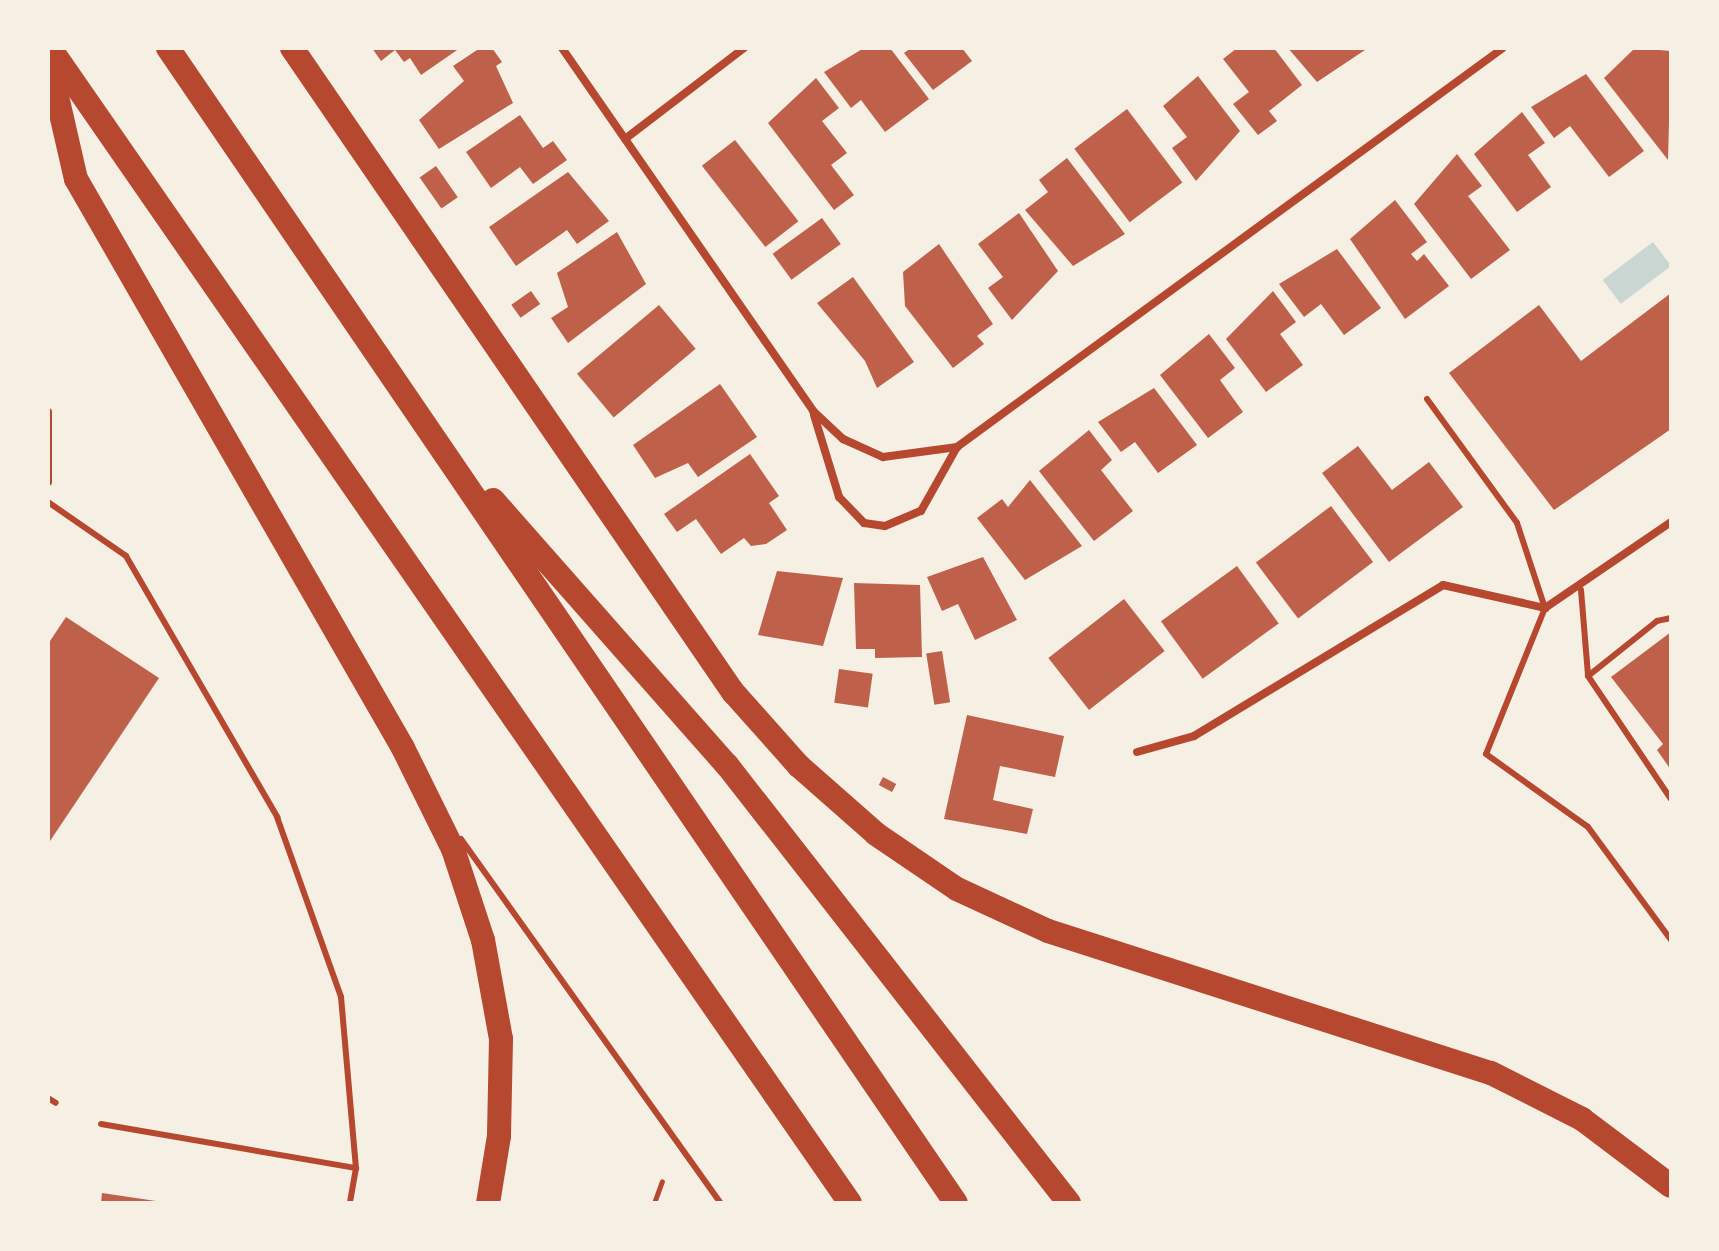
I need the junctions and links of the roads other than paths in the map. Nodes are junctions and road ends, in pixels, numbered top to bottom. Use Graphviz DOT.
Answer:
graph roads {
  1 [pos="50,48"];
  2 [pos="168,48"];
  3 [pos="292,48"];
  4 [pos="562,48"];
  5 [pos="744,48"];
  6 [pos="1503,48"];
  7 [pos="48,57"];
  8 [pos="625,139"];
  9 [pos="1427,399"];
  10 [pos="813,411"];
  11 [pos="48,412"];
  12 [pos="427,426"];
  13 [pos="957,447"];
  14 [pos="48,482"];
  15 [pos="48,502"];
  16 [pos="1671,522"];
  17 [pos="1581,590"];
  18 [pos="1545,608"];
  19 [pos="1671,618"];
  20 [pos="1588,676"];
  21 [pos="403,748"];
  22 [pos="1137,752"];
  23 [pos="1671,799"];
  24 [pos="1671,940"];
  25 [pos="48,1098"];
  26 [pos="56,1103"];
  27 [pos="101,1124"];
  28 [pos="356,1168"];
  29 [pos="1671,1186"];
  30 [pos="350,1203"];
  31 [pos="488,1203"];
  32 [pos="721,1203"];
  33 [pos="850,1203"];
  34 [pos="956,1203"];
  35 [pos="1069,1203"];
  1 -- 33 [label="highway"];
  2 -- 12 [label="highway"];
  3 -- 29 [label="highway"];
  4 -- 8 [label="street"];
  5 -- 8 [label="street"];
  6 -- 13 [label="street"];
  7 -- 21 [label="highway"];
  8 -- 10 [label="street"];
  9 -- 18 [label="lane"];
  10 -- 13 [label="street"];
  10 -- 13 [label="street"];
  11 -- 14 [label="street"];
  12 -- 34 [label="highway"];
  12 -- 35 [label="highway"];
  15 -- 28 [label="lane"];
  16 -- 17 [label="street"];
  17 -- 18 [label="street"];
  17 -- 20 [label="lane"];
  18 -- 22 [label="street"];
  18 -- 24 [label="lane"];
  19 -- 20 [label="lane"];
  20 -- 23 [label="lane"];
  21 -- 31 [label="highway"];
  21 -- 32 [label="lane"];
  25 -- 26 [label="lane"];
  27 -- 28 [label="lane"];
  28 -- 30 [label="lane"];
}
